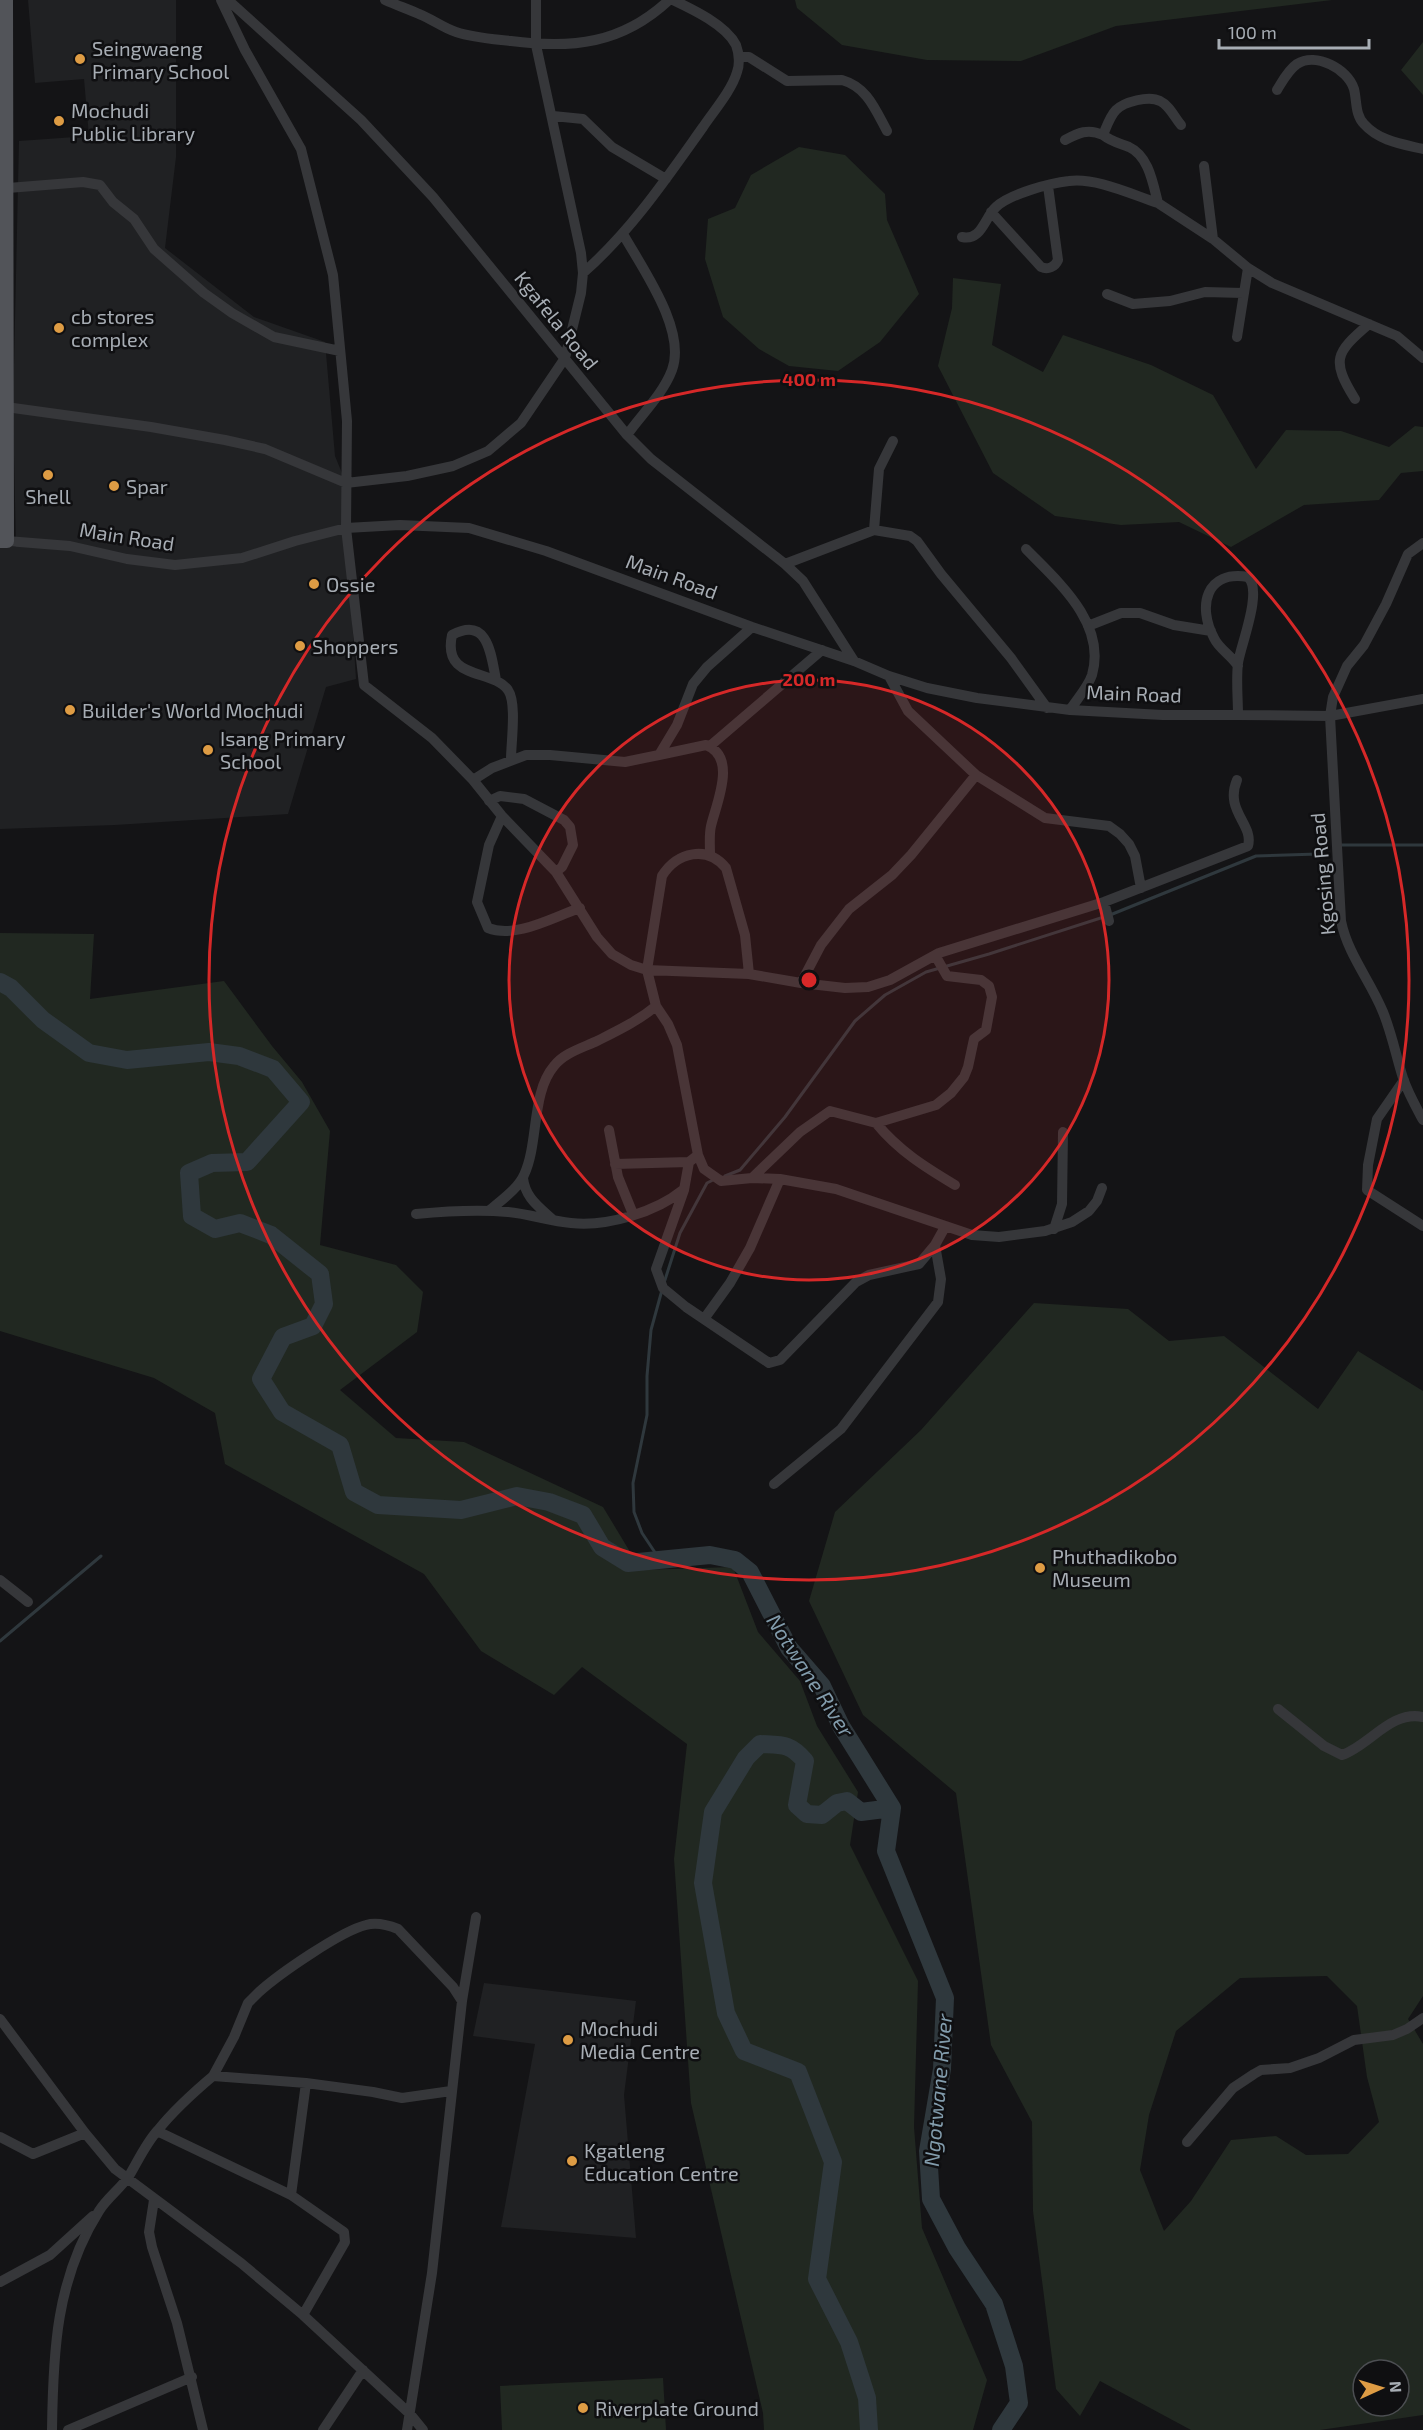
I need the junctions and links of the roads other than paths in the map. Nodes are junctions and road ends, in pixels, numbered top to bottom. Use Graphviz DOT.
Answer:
graph roads {
  1 [pos="6,0"];
  2 [pos="221,0"];
  3 [pos="228,0"];
  4 [pos="385,0"];
  5 [pos="536,0"];
  6 [pos="671,0"];
  7 [pos="536,45"];
  8 [pos="739,57"];
  9 [pos="4,72"];
  10 [pos="1277,90"];
  11 [pos="553,116"];
  12 [pos="1181,125"];
  13 [pos="886,131"];
  14 [pos="1102,135"];
  15 [pos="1065,140"];
  16 [pos="1423,148"];
  17 [pos="1204,166"];
  18 [pos="666,179"];
  19 [pos="1048,186"];
  20 [pos="8,188"];
  21 [pos="1158,202"];
  22 [pos="991,212"];
  23 [pos="623,234"];
  24 [pos="962,237"];
  25 [pos="1213,239"];
  26 [pos="1248,268"];
  27 [pos="583,273"];
  28 [pos="1243,293"];
  29 [pos="1107,294"];
  30 [pos="3,322"];
  31 [pos="1369,324"];
  32 [pos="1237,337"];
  33 [pos="340,351"];
  34 [pos="565,358"];
  35 [pos="1423,358"];
  36 [pos="1355,399"];
  37 [pos="6,407"];
  38 [pos="627,435"];
  39 [pos="893,441"];
  40 [pos="346,483"];
  41 [pos="346,528"];
  42 [pos="874,530"];
  43 [pos="3,541"];
  44 [pos="1423,543"];
  45 [pos="1026,549"];
  46 [pos="785,564"];
  47 [pos="1088,626"];
  48 [pos="752,627"];
  49 [pos="1210,631"];
  50 [pos="822,650"];
  51 [pos="854,661"];
  52 [pos="1238,666"];
  53 [pos="889,676"];
  54 [pos="496,680"];
  55 [pos="1423,699"];
  56 [pos="1047,708"];
  57 [pos="1070,710"];
  58 [pos="1238,715"];
  59 [pos="1330,716"];
  60 [pos="710,746"];
  61 [pos="659,754"];
  62 [pos="511,759"];
  63 [pos="976,775"];
  64 [pos="473,780"];
  65 [pos="1237,780"];
  66 [pos="489,801"];
  67 [pos="502,816"];
  68 [pos="710,854"];
  69 [pos="556,872"];
  70 [pos="1141,888"];
  71 [pos="1105,905"];
  72 [pos="580,908"];
  73 [pos="1109,921"];
  74 [pos="937,959"];
  75 [pos="646,970"];
  76 [pos="749,974"];
  77 [pos="801,983"];
  78 [pos="656,1006"];
  79 [pos="1404,1080"];
  80 [pos="1423,1120"];
  81 [pos="876,1123"];
  82 [pos="609,1130"];
  83 [pos="1063,1131"];
  84 [pos="693,1158"];
  85 [pos="615,1164"];
  86 [pos="523,1178"];
  87 [pos="752,1178"];
  88 [pos="780,1179"];
  89 [pos="955,1185"];
  90 [pos="1102,1188"];
  91 [pos="684,1190"];
  92 [pos="489,1211"];
  93 [pos="416,1214"];
  94 [pos="633,1214"];
  95 [pos="552,1219"];
  96 [pos="1423,1226"];
  97 [pos="945,1227"];
  98 [pos="1054,1229"];
  99 [pos="935,1245"];
  100 [pos="704,1319"];
  101 [pos="774,1484"];
  102 [pos="0,1580"];
  103 [pos="28,1602"];
  104 [pos="1278,1709"];
  105 [pos="1423,1717"];
  106 [pos="476,1917"];
  107 [pos="462,2001"];
  108 [pos="1423,2018"];
  109 [pos="0,2019"];
  110 [pos="213,2076"];
  111 [pos="306,2083"];
  112 [pos="451,2091"];
  113 [pos="157,2131"];
  114 [pos="84,2133"];
  115 [pos="0,2137"];
  116 [pos="1187,2142"];
  117 [pos="127,2179"];
  118 [pos="291,2195"];
  119 [pos="154,2199"];
  120 [pos="100,2210"];
  121 [pos="0,2282"];
  122 [pos="303,2314"];
  123 [pos="363,2370"];
  124 [pos="192,2377"];
  125 [pos="411,2414"];
  126 [pos="52,2430"];
  127 [pos="68,2430"];
  128 [pos="203,2430"];
  129 [pos="323,2430"];
  130 [pos="407,2430"];
  131 [pos="423,2430"];
  1 -- 9 [label="main road"];
  2 -- 33 [label="street"];
  3 -- 34 [label="street, Kgafela Road"];
  4 -- 7 [label="street"];
  5 -- 7 [label="street"];
  6 -- 7 [label="street"];
  6 -- 8 [label="street"];
  7 -- 11 [label="street"];
  8 -- 13 [label="street"];
  8 -- 18 [label="street"];
  9 -- 20 [label="main road"];
  10 -- 16 [label="street"];
  11 -- 18 [label="street"];
  11 -- 27 [label="street"];
  12 -- 14 [label="street"];
  14 -- 15 [label="street"];
  14 -- 21 [label="street"];
  17 -- 25 [label="street"];
  18 -- 23 [label="street"];
  19 -- 21 [label="street"];
  19 -- 22 [label="street"];
  19 -- 22 [label="street"];
  20 -- 30 [label="main road"];
  20 -- 33 [label="street"];
  21 -- 25 [label="street"];
  22 -- 24 [label="street"];
  23 -- 27 [label="street"];
  23 -- 38 [label="street"];
  25 -- 26 [label="street"];
  26 -- 28 [label="street"];
  26 -- 31 [label="street"];
  27 -- 34 [label="street"];
  28 -- 29 [label="street"];
  28 -- 32 [label="street"];
  30 -- 37 [label="main road"];
  31 -- 35 [label="street"];
  31 -- 36 [label="street"];
  33 -- 40 [label="street"];
  34 -- 38 [label="street, Kgafela Road"];
  34 -- 40 [label="street"];
  37 -- 40 [label="street"];
  37 -- 43 [label="main road"];
  38 -- 46 [label="street, Kgafela Road"];
  39 -- 42 [label="street"];
  40 -- 41 [label="street"];
  41 -- 43 [label="street, Main Road"];
  41 -- 48 [label="street, Main Road"];
  41 -- 64 [label="street"];
  42 -- 46 [label="street"];
  42 -- 56 [label="street"];
  44 -- 59 [label="street, Kgosing Road"];
  45 -- 47 [label="street"];
  46 -- 51 [label="street, Kgafela Road"];
  47 -- 49 [label="street"];
  47 -- 57 [label="street"];
  48 -- 50 [label="street, Main Road"];
  48 -- 61 [label="street"];
  49 -- 52 [label="street"];
  49 -- 52 [label="street"];
  50 -- 51 [label="street, Main Road"];
  50 -- 60 [label="street"];
  51 -- 53 [label="street, Main Road"];
  52 -- 58 [label="street"];
  53 -- 56 [label="street, Main Road"];
  53 -- 63 [label="street"];
  54 -- 54 [label="street"];
  54 -- 62 [label="street"];
  55 -- 59 [label="street, Main Road"];
  56 -- 57 [label="street, Main Road"];
  57 -- 58 [label="street, Main Road"];
  58 -- 59 [label="street, Main Road"];
  59 -- 79 [label="street, Kgosing Road"];
  60 -- 61 [label="street"];
  60 -- 68 [label="street"];
  61 -- 62 [label="street"];
  62 -- 64 [label="street"];
  63 -- 70 [label="street"];
  63 -- 77 [label="street"];
  64 -- 66 [label="street"];
  65 -- 70 [label="street"];
  66 -- 67 [label="street"];
  66 -- 69 [label="street"];
  67 -- 69 [label="street"];
  67 -- 72 [label="street"];
  68 -- 75 [label="street"];
  68 -- 76 [label="street"];
  69 -- 72 [label="street"];
  70 -- 71 [label="street"];
  71 -- 73 [label="street"];
  71 -- 74 [label="street"];
  72 -- 75 [label="street"];
  74 -- 77 [label="street"];
  74 -- 81 [label="street"];
  75 -- 76 [label="street"];
  75 -- 78 [label="street"];
  76 -- 77 [label="street"];
  78 -- 84 [label="street"];
  78 -- 86 [label="street"];
  79 -- 80 [label="street, Kgosing Road"];
  79 -- 96 [label="street"];
  81 -- 87 [label="street"];
  81 -- 89 [label="street"];
  82 -- 85 [label="street"];
  83 -- 98 [label="street"];
  84 -- 85 [label="street"];
  84 -- 87 [label="street"];
  84 -- 91 [label="street"];
  85 -- 94 [label="street"];
  86 -- 92 [label="street"];
  86 -- 95 [label="street"];
  87 -- 88 [label="street"];
  88 -- 97 [label="street"];
  88 -- 100 [label="street"];
  90 -- 98 [label="street"];
  91 -- 94 [label="street"];
  91 -- 100 [label="street"];
  92 -- 93 [label="street"];
  92 -- 95 [label="street"];
  94 -- 95 [label="street"];
  97 -- 98 [label="street"];
  97 -- 99 [label="street"];
  99 -- 100 [label="street"];
  99 -- 101 [label="street"];
  102 -- 103 [label="street"];
  104 -- 105 [label="street"];
  106 -- 107 [label="street"];
  107 -- 110 [label="street"];
  107 -- 112 [label="street"];
  108 -- 116 [label="street"];
  109 -- 114 [label="street"];
  110 -- 111 [label="street"];
  110 -- 113 [label="street"];
  111 -- 112 [label="street"];
  111 -- 118 [label="street"];
  112 -- 125 [label="street"];
  113 -- 117 [label="street"];
  113 -- 118 [label="street"];
  114 -- 115 [label="street"];
  114 -- 117 [label="street"];
  117 -- 119 [label="street"];
  117 -- 120 [label="street"];
  118 -- 122 [label="street"];
  119 -- 122 [label="street"];
  119 -- 124 [label="street"];
  120 -- 121 [label="street"];
  120 -- 126 [label="street"];
  122 -- 123 [label="street"];
  123 -- 125 [label="street"];
  123 -- 129 [label="street"];
  124 -- 127 [label="street"];
  124 -- 128 [label="street"];
  125 -- 130 [label="street"];
  125 -- 131 [label="street"];
}
